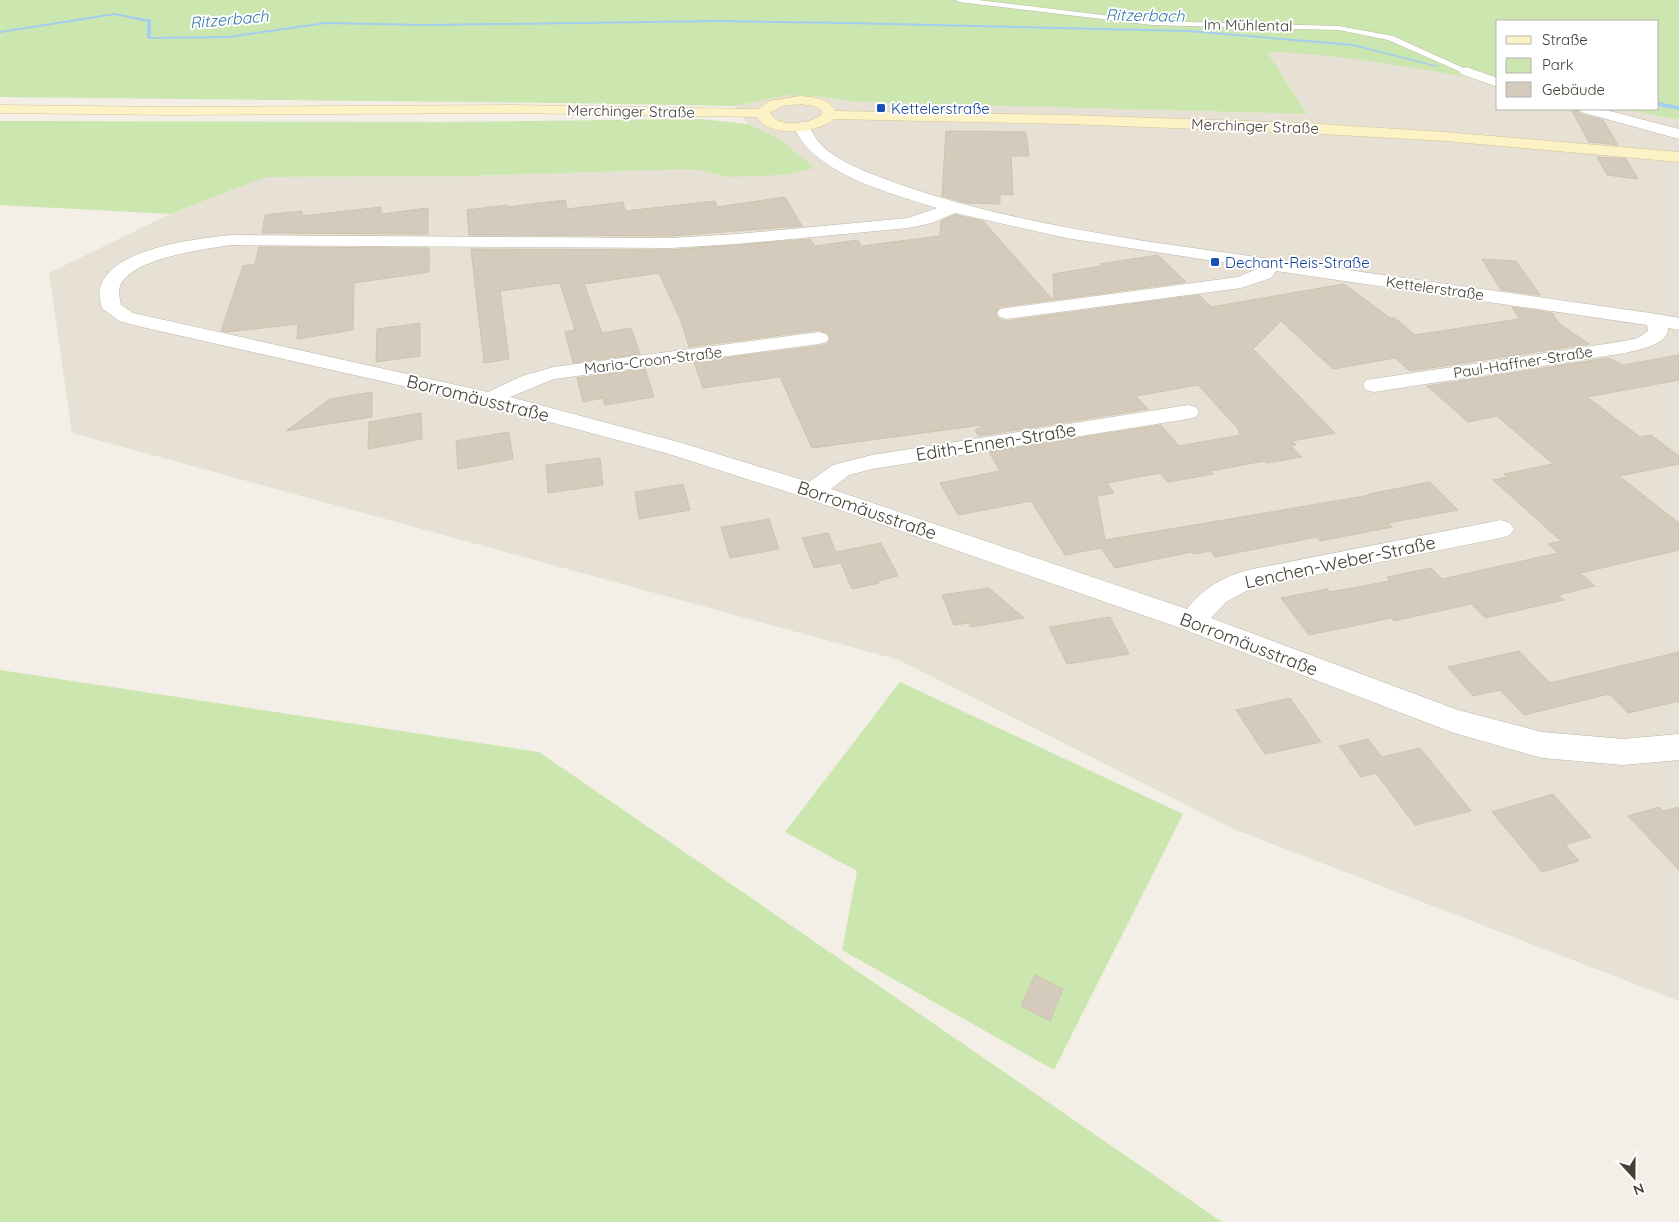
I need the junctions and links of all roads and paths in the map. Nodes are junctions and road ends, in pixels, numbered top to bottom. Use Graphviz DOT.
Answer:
graph roads {
  1 [pos="959,0"];
  2 [pos="1466,71"];
  3 [pos="1496,82"];
  4 [pos="0,109"];
  5 [pos="1590,110"];
  6 [pos="762,113"];
  7 [pos="830,115"];
  8 [pos="802,127"];
  9 [pos="1679,134"];
  10 [pos="1679,157"];
  11 [pos="951,208"];
  12 [pos="1271,265"];
  13 [pos="1007,313"];
  14 [pos="1657,320"];
  15 [pos="1679,324"];
  16 [pos="819,338"];
  17 [pos="1374,385"];
  18 [pos="491,399"];
  19 [pos="1188,412"];
  20 [pos="812,491"];
  21 [pos="1501,529"];
  22 [pos="1192,622"];
  23 [pos="1679,747"];
  1 -- 2 [label="lane, Im Mühlental"];
  2 -- 3 [label="street, Im Mühlental"];
  4 -- 6 [label="street, Merchinger Straße"];
  5 -- 9 [label="street"];
  6 -- 7 [label="street, Merchinger Straße"];
  6 -- 8 [label="street, Merchinger Straße"];
  7 -- 8 [label="street, Merchinger Straße"];
  7 -- 10 [label="street, Merchinger Straße"];
  8 -- 11 [label="street, Kettelerstraße"];
  11 -- 12 [label="street, Kettelerstraße"];
  11 -- 18 [label="street, Borromäusstraße"];
  12 -- 13 [label="street"];
  12 -- 14 [label="street, Kettelerstraße"];
  14 -- 15 [label="street, Kettelerstraße"];
  14 -- 17 [label="street, Paul-Haffner-Straße"];
  16 -- 18 [label="street, Maria-Croon-Straße"];
  18 -- 20 [label="street, Borromäusstraße"];
  19 -- 20 [label="street, Edith-Ennen-Straße"];
  20 -- 22 [label="street, Borromäusstraße"];
  21 -- 22 [label="street, Lenchen-Weber-Straße"];
  22 -- 23 [label="street, Borromäusstraße"];
}
